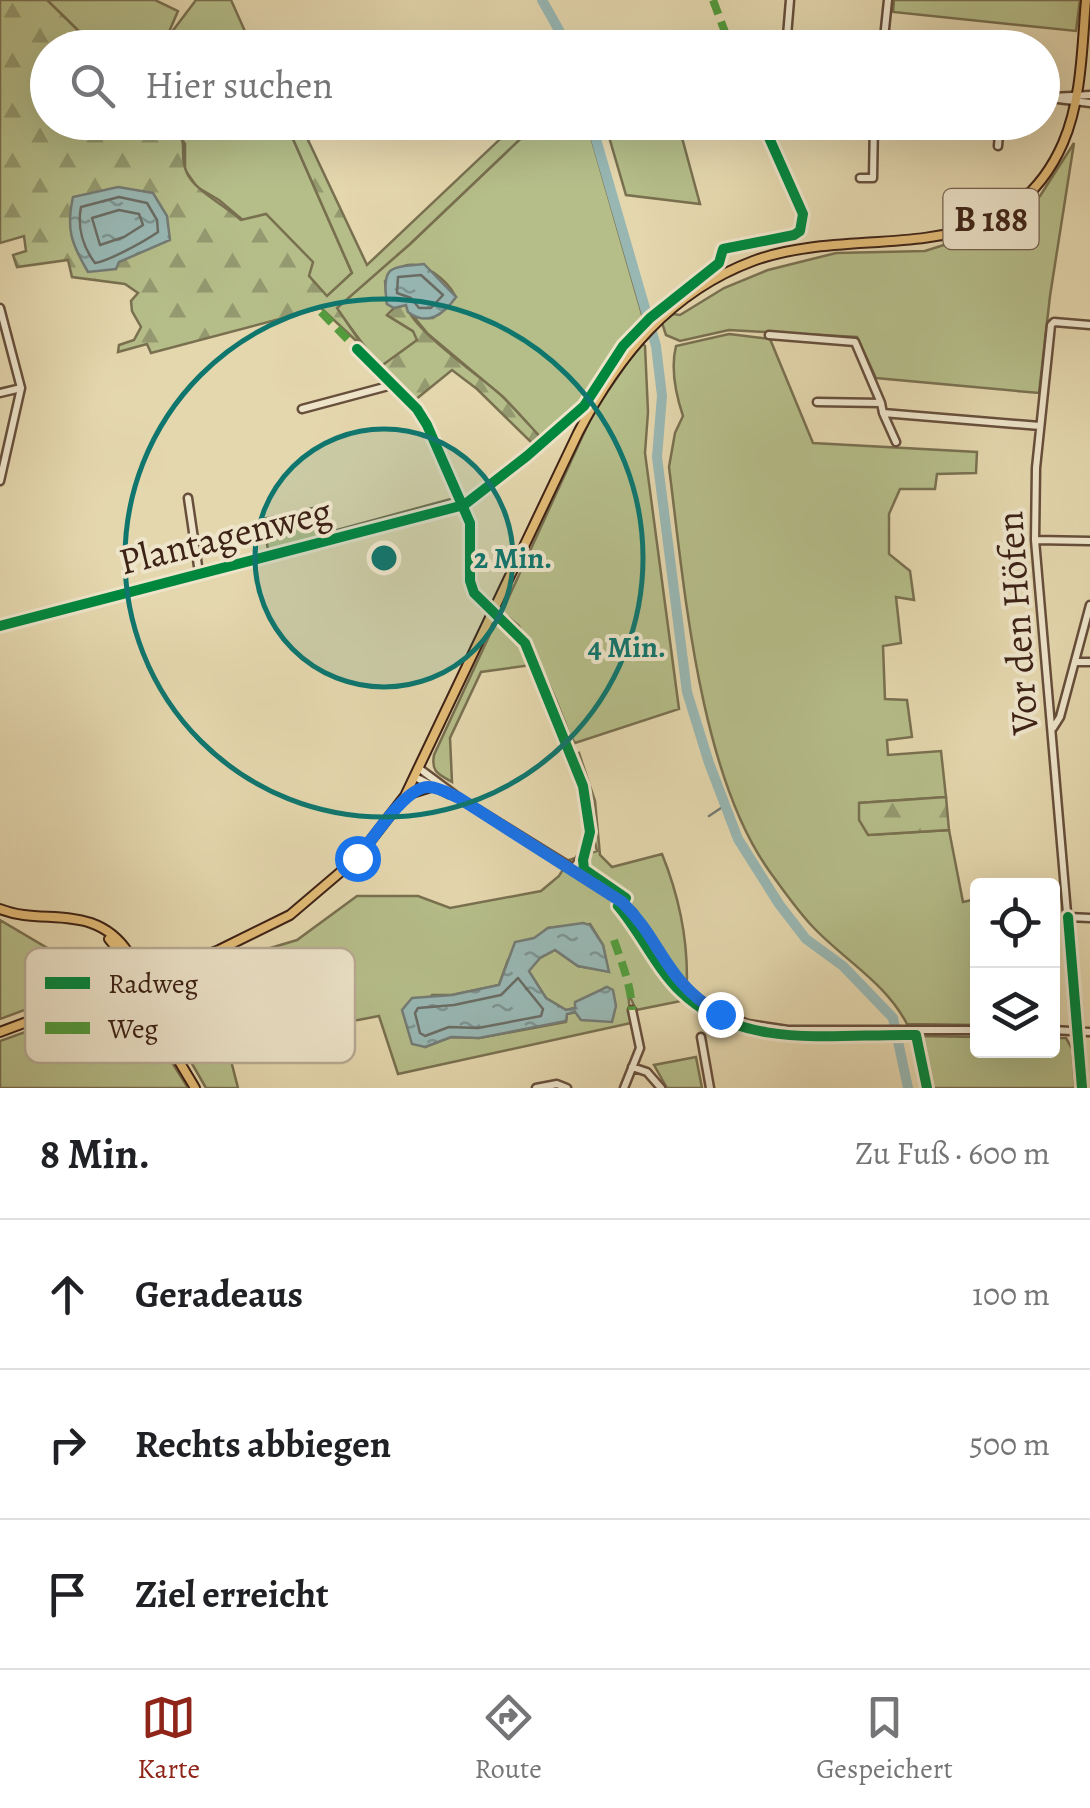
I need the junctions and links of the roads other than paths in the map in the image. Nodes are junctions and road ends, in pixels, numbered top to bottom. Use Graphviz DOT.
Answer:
graph roads {
  1 [pos="790,0"];
  2 [pos="888,0"];
  3 [pos="1086,0"];
  4 [pos="788,30"];
  5 [pos="885,30"];
  6 [pos="1090,95"];
  7 [pos="1060,98"];
  8 [pos="1076,99"];
  9 [pos="1090,103"];
  10 [pos="874,140"];
  11 [pos="998,140"];
  12 [pos="998,146"];
  13 [pos="860,178"];
  14 [pos="0,308"];
  15 [pos="1090,325"];
  16 [pos="769,335"];
  17 [pos="357,348"];
  18 [pos="392,385"];
  19 [pos="20,388"];
  20 [pos="0,393"];
  21 [pos="817,402"];
  22 [pos="882,403"];
  23 [pos="302,409"];
  24 [pos="882,413"];
  25 [pos="1040,426"];
  26 [pos="896,442"];
  27 [pos="0,480"];
  28 [pos="188,498"];
  29 [pos="464,505"];
  30 [pos="1034,540"];
  31 [pos="1090,541"];
  32 [pos="199,573"];
  33 [pos="1090,605"];
  34 [pos="0,626"];
  35 [pos="1076,662"];
  36 [pos="1090,662"];
  37 [pos="1051,730"];
  38 [pos="418,773"];
  39 [pos="432,787"];
  40 [pos="405,796"];
  41 [pos="459,798"];
  42 [pos="574,868"];
  43 [pos="0,910"];
  44 [pos="1068,917"];
  45 [pos="1090,918"];
  46 [pos="64,920"];
  47 [pos="117,948"];
  48 [pos="124,948"];
  49 [pos="223,948"];
  50 [pos="632,1010"];
  51 [pos="25,1023"];
  52 [pos="970,1030"];
  53 [pos="1060,1031"];
  54 [pos="0,1032"];
  55 [pos="1077,1032"];
  56 [pos="1090,1032"];
  57 [pos="700,1038"];
  58 [pos="180,1063"];
  59 [pos="632,1067"];
  60 [pos="195,1088"];
  61 [pos="536,1088"];
  62 [pos="567,1088"];
  63 [pos="624,1088"];
  64 [pos="661,1088"];
  65 [pos="710,1088"];
  66 [pos="1082,1088"];
  1 -- 4 [label="street"];
  2 -- 5 [label="street"];
  3 -- 8 [label="main road, B 188"];
  6 -- 8 [label="street"];
  7 -- 8 [label="street"];
  8 -- 9 [label="street"];
  8 -- 38 [label="main road, B 188"];
  10 -- 13 [label="street"];
  11 -- 12 [label="street"];
  14 -- 19 [label="street"];
  15 -- 25 [label="street, Vor den Höfen"];
  16 -- 22 [label="street"];
  17 -- 18 [label="street"];
  18 -- 23 [label="street"];
  18 -- 29 [label="street"];
  19 -- 20 [label="street"];
  19 -- 27 [label="street"];
  21 -- 22 [label="street"];
  22 -- 24 [label="street"];
  24 -- 25 [label="street"];
  24 -- 26 [label="street"];
  25 -- 30 [label="street, Vor den Höfen"];
  28 -- 32 [label="street, Plantagenweg"];
  29 -- 32 [label="street, Plantagenweg"];
  29 -- 42 [label="street, bridge"];
  30 -- 31 [label="street"];
  30 -- 37 [label="street, Vor den Höfen"];
  32 -- 34 [label="street, Plantagenweg"];
  33 -- 35 [label="street"];
  35 -- 36 [label="street"];
  35 -- 37 [label="street"];
  37 -- 44 [label="street, Vor den Höfen"];
  38 -- 39 [label="street"];
  38 -- 40 [label="main road, B 188"];
  38 -- 41 [label="street"];
  39 -- 40 [label="main road"];
  39 -- 41 [label="street"];
  40 -- 49 [label="main road, B 188"];
  41 -- 42 [label="street"];
  42 -- 52 [label="street"];
  43 -- 46 [label="main road"];
  44 -- 45 [label="street"];
  44 -- 55 [label="street, Vor den Höfen"];
  46 -- 47 [label="main road"];
  46 -- 48 [label="main road"];
  50 -- 59 [label="street"];
  51 -- 54 [label="main road, B 188"];
  53 -- 55 [label="street"];
  55 -- 56 [label="street"];
  55 -- 66 [label="street, Vor den Höfen"];
  57 -- 65 [label="street"];
  58 -- 60 [label="main road"];
  59 -- 63 [label="street"];
  59 -- 64 [label="street"];
  61 -- 62 [label="street"];
}
